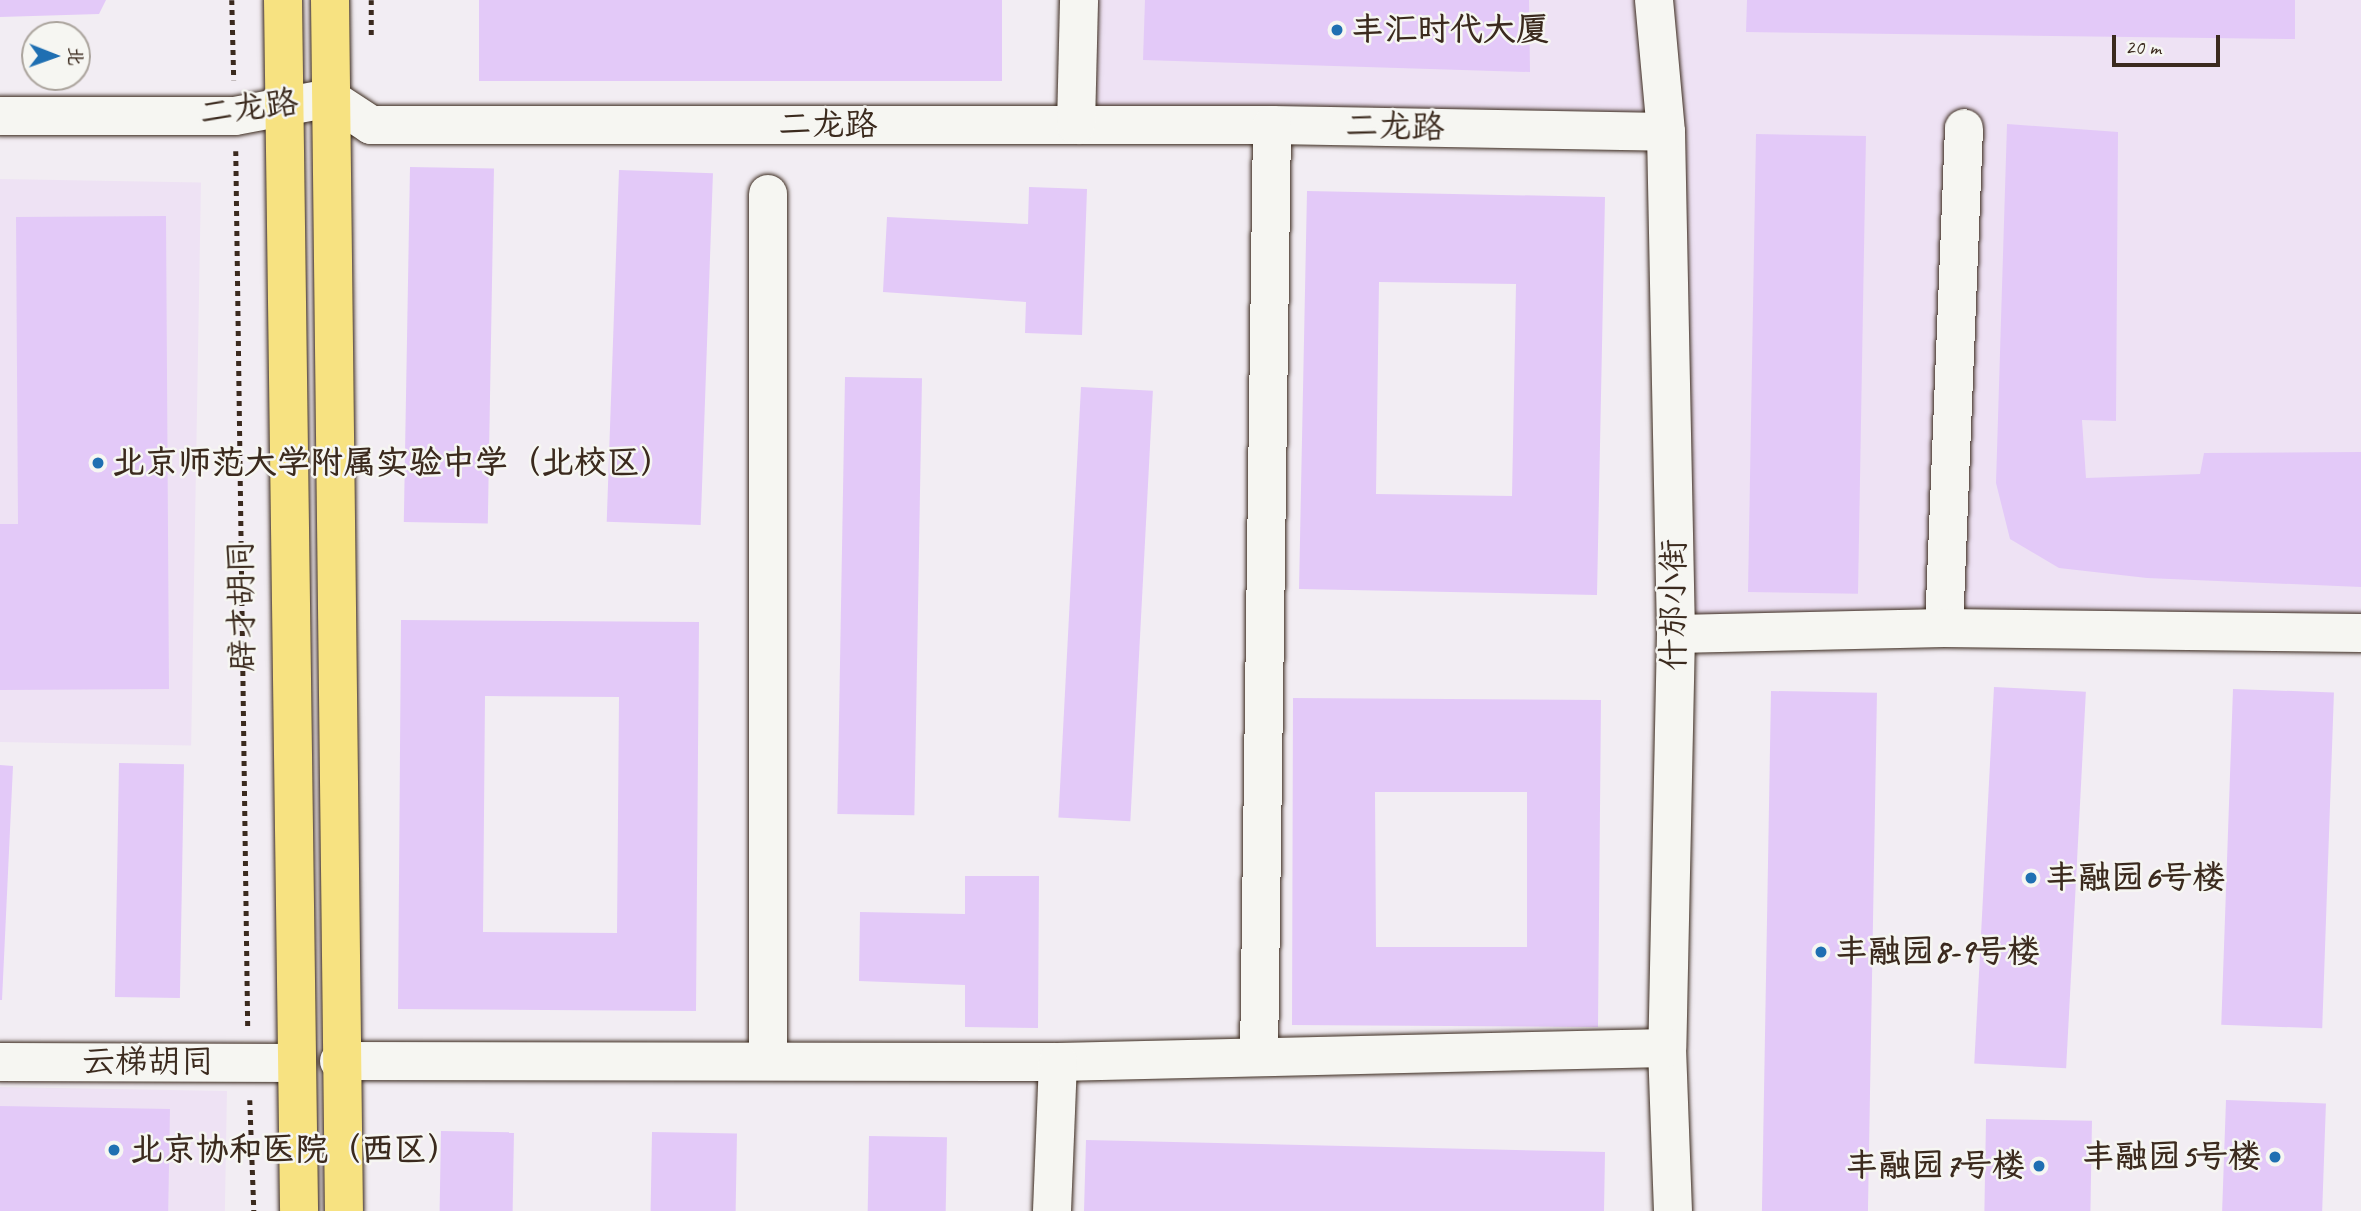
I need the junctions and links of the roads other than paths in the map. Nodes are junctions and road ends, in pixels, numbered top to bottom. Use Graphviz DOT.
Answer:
graph roads {
  1 [pos="283,0"];
  2 [pos="330,0"];
  3 [pos="1079,0"];
  4 [pos="1654,0"];
  5 [pos="330,98"];
  6 [pos="285,105"];
  7 [pos="0,116"];
  8 [pos="1076,125"];
  9 [pos="1272,125"];
  10 [pos="1964,128"];
  11 [pos="1666,132"];
  12 [pos="768,194"];
  13 [pos="1944,628"];
  14 [pos="2361,633"];
  15 [pos="1676,634"];
  16 [pos="1667,1048"];
  17 [pos="1259,1057"];
  18 [pos="768,1058"];
  19 [pos="340,1060"];
  20 [pos="0,1062"];
  21 [pos="1058,1062"];
  22 [pos="296,1063"];
  23 [pos="299,1211"];
  24 [pos="344,1211"];
  25 [pos="1052,1211"];
  26 [pos="1673,1211"];
  1 -- 6 [label="main road, 辟才胡同"];
  2 -- 5 [label="main road"];
  3 -- 8 [label="street"];
  4 -- 11 [label="street, 什邡小街"];
  5 -- 6 [label="street, 二龙路"];
  5 -- 8 [label="street, 二龙路"];
  5 -- 19 [label="main road"];
  6 -- 7 [label="street, 二龙路"];
  6 -- 22 [label="main road, 辟才胡同"];
  8 -- 9 [label="street, 二龙路"];
  9 -- 11 [label="street, 二龙路"];
  9 -- 17 [label="street"];
  10 -- 13 [label="street"];
  11 -- 15 [label="street, 什邡小街"];
  12 -- 18 [label="street"];
  13 -- 14 [label="street"];
  13 -- 15 [label="street"];
  15 -- 16 [label="street, 什邡小街"];
  16 -- 17 [label="street"];
  16 -- 26 [label="street, 什邡小街"];
  17 -- 21 [label="street"];
  18 -- 19 [label="street"];
  18 -- 21 [label="street"];
  19 -- 24 [label="main road"];
  20 -- 22 [label="street, 云梯胡同"];
  21 -- 25 [label="street"];
  22 -- 23 [label="main road, 辟才胡同"];
}
